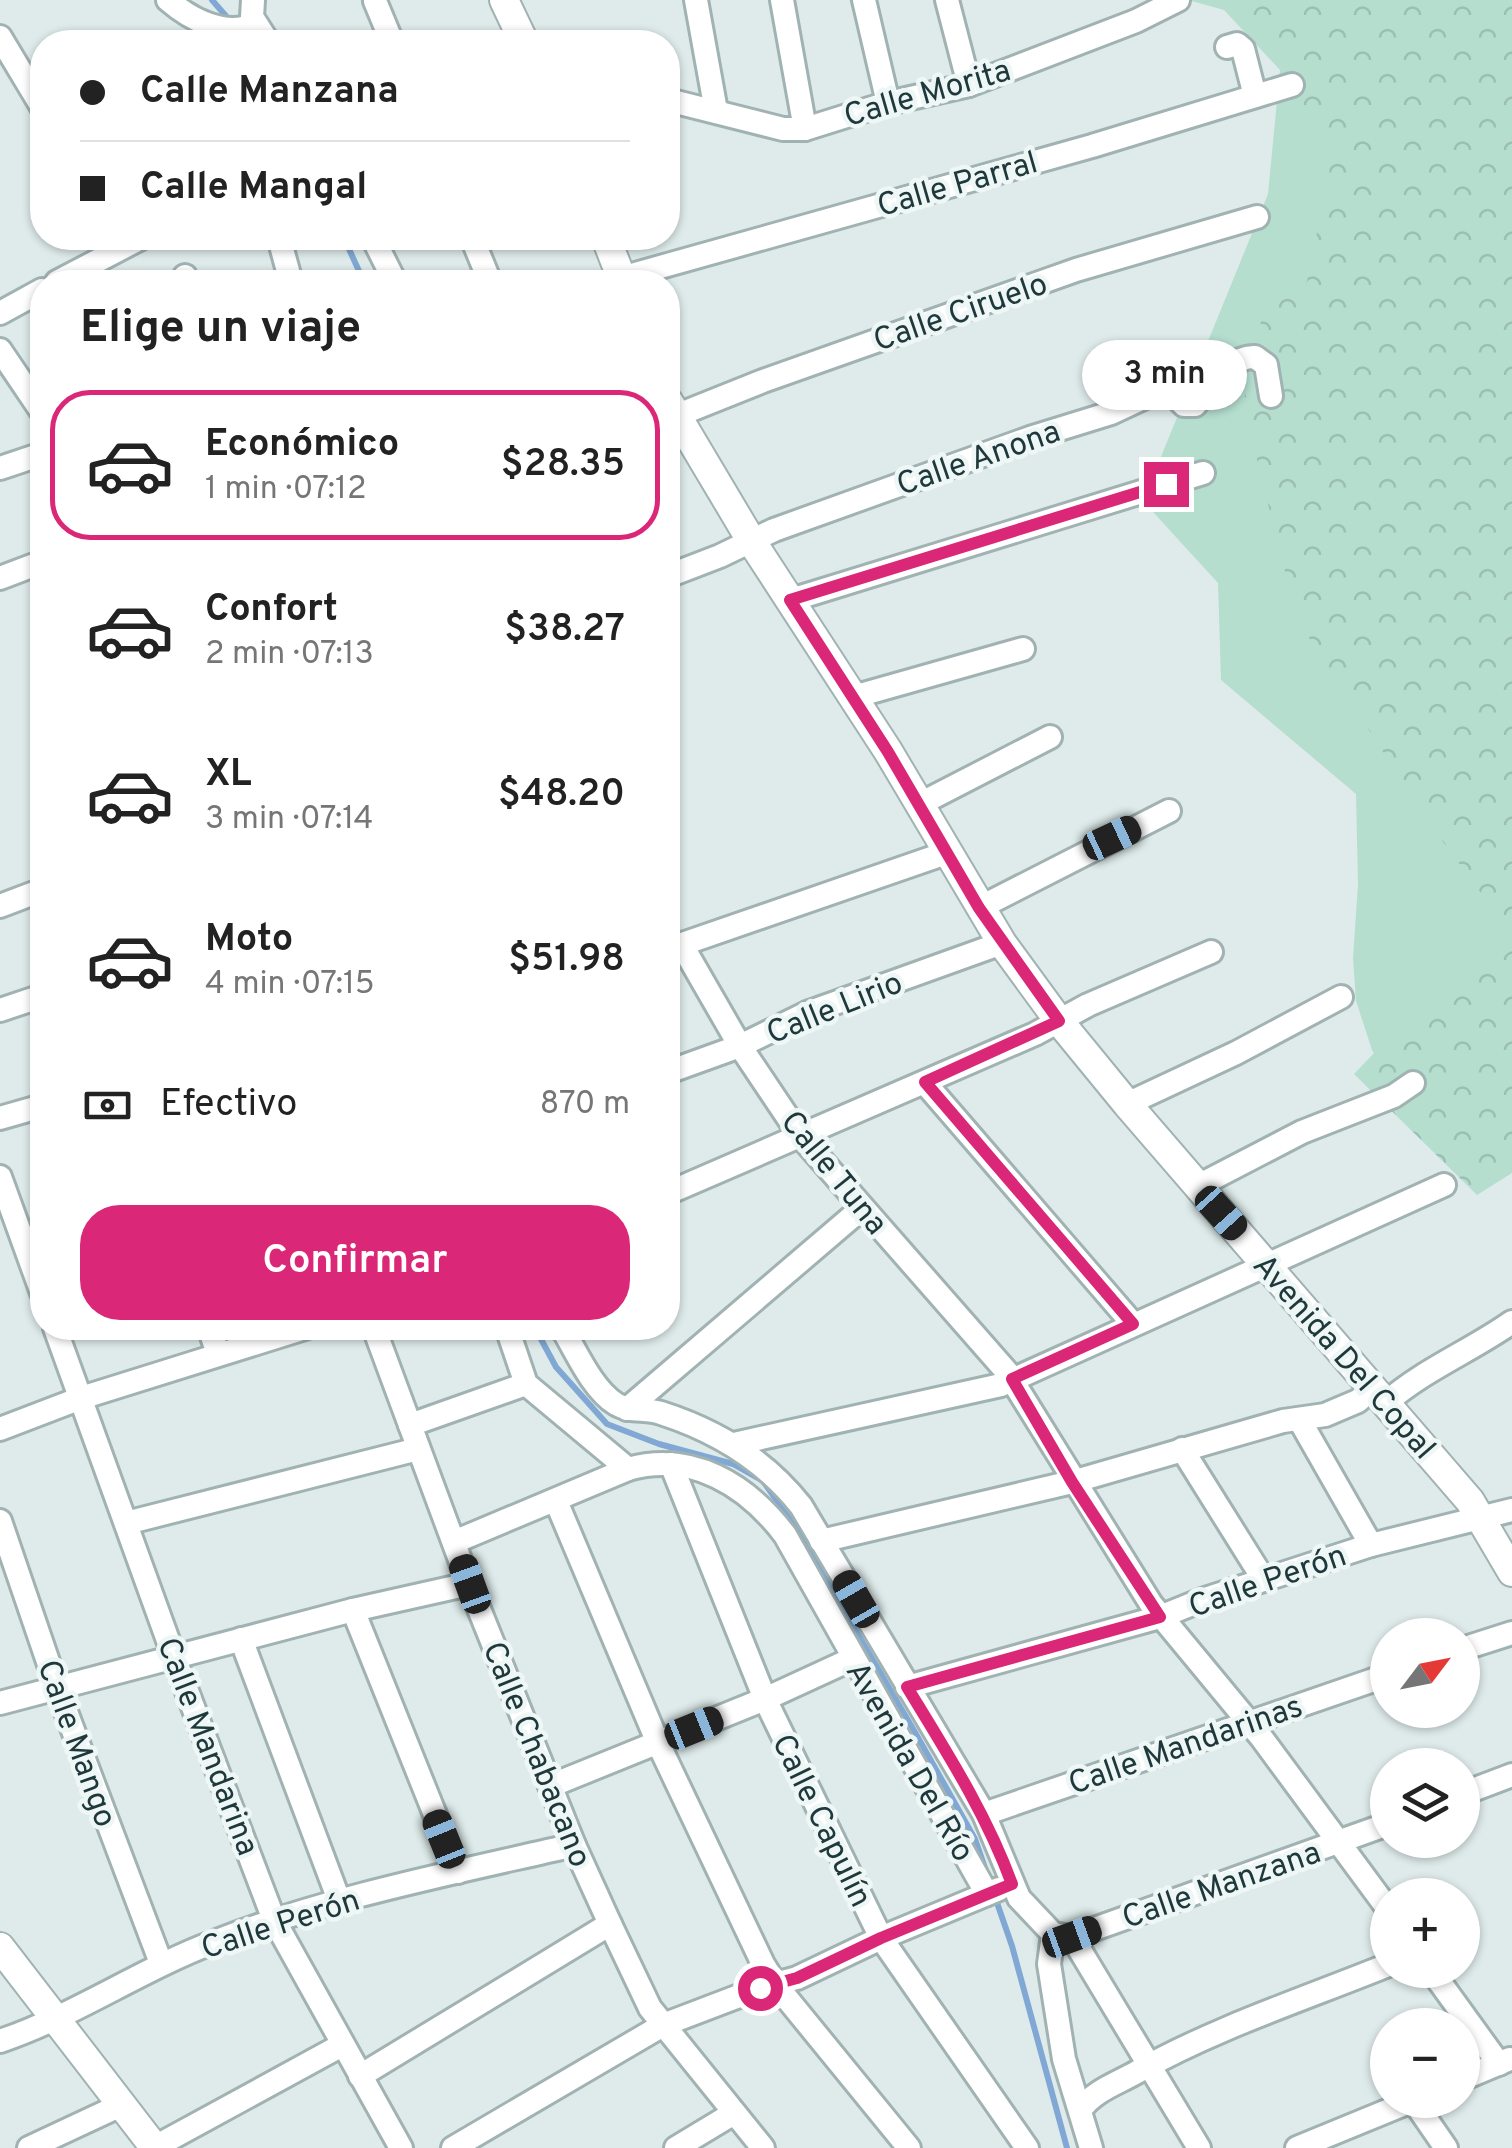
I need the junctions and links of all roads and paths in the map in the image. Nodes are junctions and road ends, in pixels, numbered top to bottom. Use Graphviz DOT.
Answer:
graph roads {
  1 [pos="168,0"];
  2 [pos="504,0"];
  3 [pos="696,0"];
  4 [pos="782,0"];
  5 [pos="864,0"];
  6 [pos="947,0"];
  7 [pos="1178,0"];
  8 [pos="375,1"];
  9 [pos="259,22"];
  10 [pos="387,30"];
  11 [pos="518,30"];
  12 [pos="0,37"];
  13 [pos="1227,48"];
  14 [pos="969,84"];
  15 [pos="1292,85"];
  16 [pos="30,87"];
  17 [pos="1255,96"];
  18 [pos="680,103"];
  19 [pos="888,103"];
  20 [pos="716,111"];
  21 [pos="805,129"];
  22 [pos="1257,218"];
  23 [pos="117,250"];
  24 [pos="80,270"];
  25 [pos="657,270"];
  26 [pos="30,297"];
  27 [pos="0,314"];
  28 [pos="0,351"];
  29 [pos="30,395"];
  30 [pos="1271,396"];
  31 [pos="680,409"];
  32 [pos="680,428"];
  33 [pos="30,458"];
  34 [pos="0,468"];
  35 [pos="1203,473"];
  36 [pos="752,542"];
  37 [pos="680,571"];
  38 [pos="30,574"];
  39 [pos="0,578"];
  40 [pos="790,600"];
  41 [pos="1023,649"];
  42 [pos="853,697"];
  43 [pos="1050,737"];
  44 [pos="918,805"];
  45 [pos="1169,810"];
  46 [pos="946,852"];
  47 [pos="30,895"];
  48 [pos="0,906"];
  49 [pos="979,908"];
  50 [pos="1002,943"];
  51 [pos="680,946"];
  52 [pos="1211,952"];
  53 [pos="680,956"];
  54 [pos="1341,996"];
  55 [pos="30,1000"];
  56 [pos="0,1010"];
  57 [pos="1059,1021"];
  58 [pos="740,1046"];
  59 [pos="680,1068"];
  60 [pos="925,1082"];
  61 [pos="1414,1083"];
  62 [pos="1127,1104"];
  63 [pos="30,1109"];
  64 [pos="0,1118"];
  65 [pos="801,1136"];
  66 [pos="0,1176"];
  67 [pos="1198,1186"];
  68 [pos="1444,1186"];
  69 [pos="680,1188"];
  70 [pos="862,1209"];
  71 [pos="30,1259"];
  72 [pos="1268,1266"];
  73 [pos="1512,1322"];
  74 [pos="1133,1324"];
  75 [pos="59,1340"];
  76 [pos="213,1340"];
  77 [pos="263,1340"];
  78 [pos="378,1340"];
  79 [pos="510,1340"];
  80 [pos="570,1340"];
  81 [pos="218,1353"];
  82 [pos="1012,1379"];
  83 [pos="526,1384"];
  84 [pos="1379,1395"];
  85 [pos="81,1398"];
  86 [pos="627,1408"];
  87 [pos="1298,1419"];
  88 [pos="410,1425"];
  89 [pos="0,1429"];
  90 [pos="734,1444"];
  91 [pos="418,1449"];
  92 [pos="1182,1449"];
  93 [pos="671,1464"];
  94 [pos="628,1469"];
  95 [pos="1072,1482"];
  96 [pos="556,1501"];
  97 [pos="1512,1510"];
  98 [pos="1481,1517"];
  99 [pos="0,1521"];
  100 [pos="126,1523"];
  101 [pos="822,1540"];
  102 [pos="454,1542"];
  103 [pos="1371,1545"];
  104 [pos="1512,1572"];
  105 [pos="1264,1580"];
  106 [pos="470,1584"];
  107 [pos="354,1610"];
  108 [pos="1160,1617"];
  109 [pos="1512,1633"];
  110 [pos="241,1640"];
  111 [pos="1480,1644"];
  112 [pos="174,1657"];
  113 [pos="852,1659"];
  114 [pos="1370,1681"];
  115 [pos="907,1687"];
  116 [pos="56,1688"];
  117 [pos="766,1699"];
  118 [pos="0,1703"];
  119 [pos="1248,1722"];
  120 [pos="658,1743"];
  121 [pos="1512,1775"];
  122 [pos="550,1786"];
  123 [pos="1480,1787"];
  124 [pos="984,1814"];
  125 [pos="1370,1831"];
  126 [pos="1339,1842"];
  127 [pos="574,1844"];
  128 [pos="458,1872"];
  129 [pos="1370,1884"];
  130 [pos="999,1889"];
  131 [pos="340,1902"];
  132 [pos="274,1920"];
  133 [pos="610,1924"];
  134 [pos="1062,1936"];
  135 [pos="881,1938"];
  136 [pos="0,1947"];
  137 [pos="161,1963"];
  138 [pos="1370,1972"];
  139 [pos="776,1985"];
  140 [pos="1446,1988"];
  141 [pos="52,2018"];
  142 [pos="662,2026"];
  143 [pos="0,2041"];
  144 [pos="342,2045"];
  145 [pos="1505,2061"];
  146 [pos="1148,2065"];
  147 [pos="1480,2071"];
  148 [pos="360,2076"];
  149 [pos="120,2105"];
  150 [pos="1080,2110"];
  151 [pos="734,2113"];
  152 [pos="1370,2118"];
  153 [pos="1425,2118"];
  154 [pos="29,2148"];
  155 [pos="155,2148"];
  156 [pos="400,2148"];
  157 [pos="453,2148"];
  158 [pos="676,2148"];
  159 [pos="762,2148"];
  160 [pos="909,2148"];
  161 [pos="1027,2148"];
  162 [pos="1091,2148"];
  163 [pos="1199,2148"];
  164 [pos="1297,2148"];
  165 [pos="1446,2148"];
  1 -- 9 [label="street"];
  2 -- 11 [label="street"];
  3 -- 20 [label="street"];
  4 -- 21 [label="street"];
  5 -- 19 [label="street"];
  6 -- 14 [label="street"];
  7 -- 14 [label="street, Calle Morita"];
  8 -- 10 [label="street"];
  12 -- 16 [label="street"];
  13 -- 17 [label="street"];
  14 -- 19 [label="street, Calle Morita"];
  15 -- 17 [label="street, Calle Parral"];
  17 -- 25 [label="street, Calle Parral"];
  18 -- 20 [label="street, Calle Morita"];
  19 -- 21 [label="street, Calle Morita"];
  20 -- 21 [label="street, Calle Morita"];
  22 -- 31 [label="street, Calle Ciruelo"];
  23 -- 24 [label="street"];
  26 -- 27 [label="street"];
  28 -- 29 [label="street"];
  30 -- 36 [label="street, Calle Anona"];
  32 -- 36 [label="street, Avenida Del Copal"];
  33 -- 34 [label="street"];
  35 -- 40 [label="street"];
  36 -- 37 [label="street"];
  36 -- 40 [label="street, Avenida Del Copal"];
  38 -- 39 [label="street"];
  40 -- 42 [label="street, Avenida Del Copal"];
  41 -- 42 [label="street"];
  42 -- 44 [label="street, Avenida Del Copal"];
  43 -- 44 [label="street"];
  44 -- 46 [label="street, Avenida Del Copal"];
  45 -- 49 [label="street"];
  46 -- 49 [label="street, Avenida Del Copal"];
  46 -- 51 [label="street"];
  47 -- 48 [label="street"];
  49 -- 50 [label="street, Avenida Del Copal"];
  50 -- 57 [label="street, Avenida Del Copal"];
  50 -- 58 [label="street, Calle Lirio"];
  52 -- 57 [label="street"];
  53 -- 58 [label="street, Calle Tuna"];
  54 -- 62 [label="street"];
  55 -- 56 [label="street"];
  57 -- 60 [label="street"];
  57 -- 62 [label="street, Avenida Del Copal"];
  58 -- 59 [label="street, Calle Lirio"];
  58 -- 65 [label="street, Calle Tuna"];
  60 -- 65 [label="street"];
  60 -- 74 [label="street"];
  61 -- 67 [label="street"];
  62 -- 67 [label="street, Avenida Del Copal"];
  63 -- 64 [label="street"];
  65 -- 69 [label="street"];
  65 -- 70 [label="street, Calle Tuna"];
  66 -- 71 [label="street"];
  67 -- 72 [label="street, Avenida Del Copal"];
  68 -- 72 [label="street"];
  70 -- 82 [label="street, Calle Tuna"];
  70 -- 86 [label="street"];
  72 -- 74 [label="street"];
  72 -- 84 [label="street, Avenida Del Copal"];
  73 -- 84 [label="street"];
  74 -- 82 [label="street"];
  75 -- 85 [label="street, Calle Mandarina"];
  76 -- 81 [label="street"];
  77 -- 81 [label="street"];
  78 -- 88 [label="street, Calle Chabacano"];
  79 -- 83 [label="street"];
  80 -- 86 [label="street"];
  81 -- 85 [label="street"];
  82 -- 90 [label="street"];
  82 -- 95 [label="street, Calle Tuna"];
  83 -- 88 [label="street"];
  83 -- 94 [label="street"];
  84 -- 87 [label="street"];
  84 -- 98 [label="street, Avenida Del Copal"];
  85 -- 89 [label="street"];
  85 -- 100 [label="street, Calle Mandarina"];
  86 -- 90 [label="street, Avenida Del Río"];
  87 -- 92 [label="street"];
  87 -- 103 [label="street"];
  88 -- 91 [label="street, Calle Chabacano"];
  90 -- 101 [label="street, Avenida Del Río"];
  91 -- 100 [label="street"];
  91 -- 102 [label="street, Calle Chabacano"];
  92 -- 95 [label="street"];
  92 -- 105 [label="street"];
  93 -- 94 [label="street, Avenida Del Río"];
  93 -- 113 [label="street, Avenida Del Río"];
  93 -- 117 [label="street, Calle Capulín"];
  94 -- 96 [label="street"];
  95 -- 101 [label="street"];
  95 -- 108 [label="street, Calle Tuna"];
  96 -- 102 [label="street"];
  96 -- 120 [label="street"];
  97 -- 98 [label="street, Calle Perón"];
  98 -- 103 [label="street, Calle Perón"];
  98 -- 104 [label="street, Avenida Del Copal"];
  99 -- 116 [label="street, Calle Mango"];
  100 -- 112 [label="street, Calle Mandarina"];
  101 -- 115 [label="street, Avenida Del Río"];
  102 -- 106 [label="street, Calle Chabacano"];
  103 -- 105 [label="street, Calle Perón"];
  105 -- 108 [label="street, Calle Perón"];
  106 -- 107 [label="street"];
  106 -- 122 [label="street, Calle Chabacano"];
  107 -- 110 [label="street"];
  107 -- 128 [label="street"];
  108 -- 115 [label="street, Calle Perón"];
  108 -- 119 [label="street, Calle Tuna"];
  109 -- 111 [label="street"];
  110 -- 112 [label="street"];
  110 -- 131 [label="street"];
  112 -- 116 [label="street"];
  112 -- 132 [label="street, Calle Mandarina"];
  113 -- 117 [label="street"];
  113 -- 130 [label="street, Avenida Del Río"];
  114 -- 119 [label="street, Calle Mandarinas"];
  115 -- 124 [label="street, Avenida Del Río"];
  116 -- 118 [label="street"];
  116 -- 137 [label="street, Calle Mango"];
  117 -- 120 [label="street"];
  117 -- 135 [label="street, Calle Capulín"];
  119 -- 124 [label="street, Calle Mandarinas"];
  119 -- 126 [label="street, Calle Tuna"];
  120 -- 122 [label="street"];
  120 -- 139 [label="street"];
  121 -- 123 [label="street"];
  122 -- 127 [label="street, Calle Chabacano"];
  124 -- 130 [label="street, Avenida Del Río"];
  125 -- 126 [label="street, Calle Manzana"];
  126 -- 129 [label="street, Calle Tuna"];
  126 -- 134 [label="street, Calle Manzana"];
  127 -- 128 [label="street, Calle Perón"];
  127 -- 133 [label="street, Calle Chabacano"];
  128 -- 131 [label="street, Calle Perón"];
  130 -- 134 [label="street, Avenida Del Río"];
  130 -- 135 [label="street"];
  131 -- 132 [label="street, Calle Perón"];
  132 -- 137 [label="street, Calle Perón"];
  132 -- 144 [label="street, Calle Mandarina"];
  133 -- 142 [label="street, Calle Chabacano"];
  133 -- 148 [label="street"];
  134 -- 146 [label="street, Avenida Del Río"];
  134 -- 150 [label="street"];
  135 -- 139 [label="street"];
  135 -- 161 [label="street, Calle Capulín"];
  136 -- 141 [label="street"];
  137 -- 141 [label="street, Calle Perón"];
  138 -- 146 [label="street"];
  139 -- 142 [label="street"];
  139 -- 160 [label="street"];
  140 -- 145 [label="street"];
  141 -- 143 [label="street, Calle Perón"];
  141 -- 149 [label="street"];
  142 -- 151 [label="street, Calle Chabacano"];
  142 -- 157 [label="street"];
  144 -- 148 [label="street, Calle Mandarina"];
  144 -- 155 [label="street"];
  145 -- 147 [label="street"];
  146 -- 150 [label="street"];
  146 -- 163 [label="street, Avenida Del Río"];
  148 -- 156 [label="street, Calle Mandarina"];
  149 -- 154 [label="street"];
  149 -- 155 [label="street"];
  150 -- 162 [label="street"];
  151 -- 158 [label="street"];
  151 -- 159 [label="street, Calle Chabacano"];
  152 -- 164 [label="street"];
  153 -- 165 [label="street"];
}
